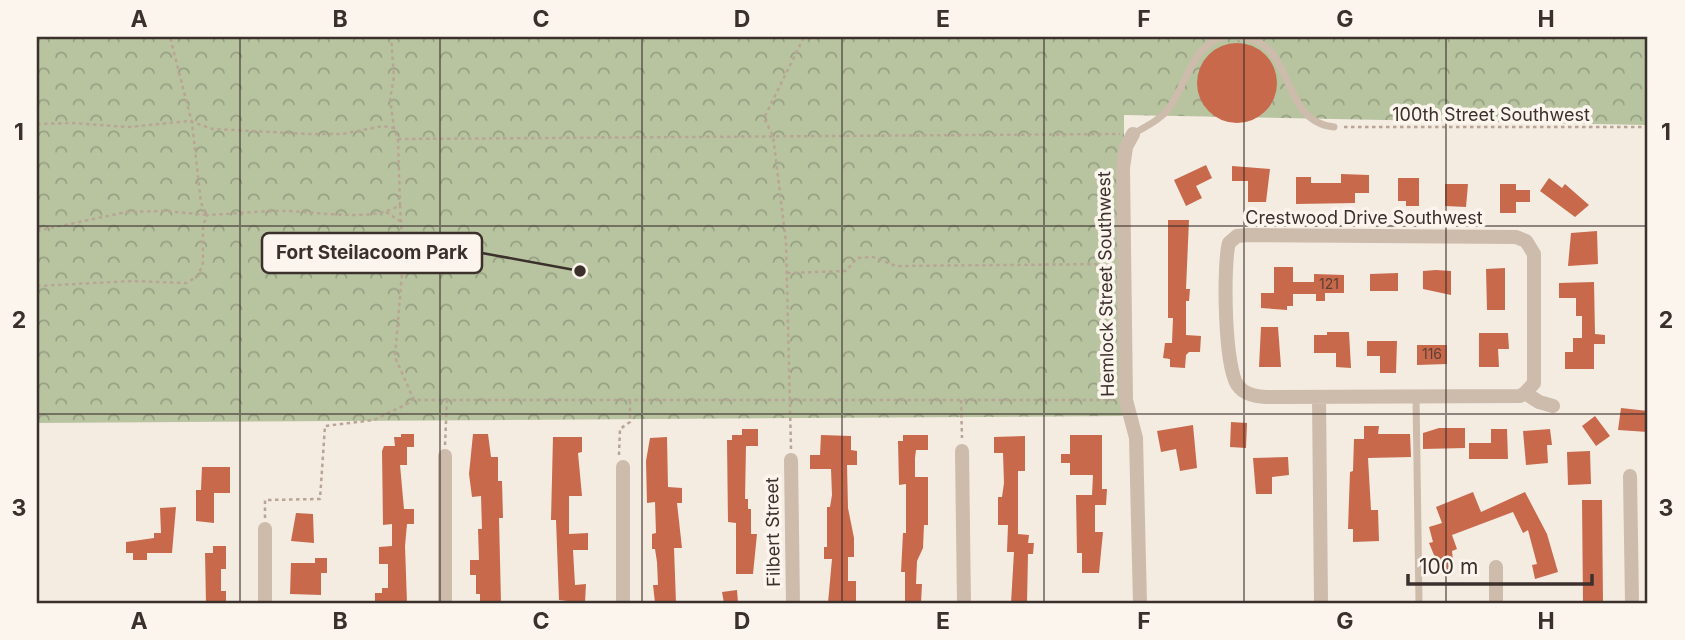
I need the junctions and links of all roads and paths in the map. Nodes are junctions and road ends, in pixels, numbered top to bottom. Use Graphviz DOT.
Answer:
graph roads {
  1 [pos="170,37"];
  2 [pos="391,37"];
  3 [pos="804,37"];
  4 [pos="1225,37"];
  5 [pos="1240,37"];
  6 [pos="192,123"];
  7 [pos="37,124"];
  8 [pos="1334,127"];
  9 [pos="1648,127"];
  10 [pos="394,128"];
  11 [pos="1133,134"];
  12 [pos="773,136"];
  13 [pos="398,139"];
  14 [pos="400,205"];
  15 [pos="386,212"];
  16 [pos="207,215"];
  17 [pos="400,221"];
  18 [pos="37,231"];
  19 [pos="1123,263"];
  20 [pos="787,273"];
  21 [pos="37,286"];
  22 [pos="1525,393"];
  23 [pos="1416,396"];
  24 [pos="1319,397"];
  25 [pos="414,400"];
  26 [pos="447,400"];
  27 [pos="630,400"];
  28 [pos="790,400"];
  29 [pos="961,400"];
  30 [pos="1125,400"];
  31 [pos="1553,405"];
  32 [pos="962,451"];
  33 [pos="445,456"];
  34 [pos="791,460"];
  35 [pos="623,467"];
  36 [pos="1630,476"];
  37 [pos="265,529"];
  38 [pos="1496,568"];
  39 [pos="265,603"];
  40 [pos="445,603"];
  41 [pos="623,603"];
  42 [pos="793,603"];
  43 [pos="964,603"];
  44 [pos="1140,603"];
  45 [pos="1321,603"];
  46 [pos="1419,603"];
  47 [pos="1496,603"];
  48 [pos="1632,603"];
  1 -- 6 [label="path"];
  2 -- 10 [label="path"];
  3 -- 12 [label="path"];
  4 -- 11 [label="lane"];
  5 -- 8 [label="lane"];
  6 -- 7 [label="path"];
  6 -- 10 [label="path"];
  6 -- 16 [label="path"];
  8 -- 9 [label="path, 100th Street Southwest"];
  10 -- 13 [label="path"];
  11 -- 12 [label="path"];
  11 -- 30 [label="street, Hemlock Street Southwest"];
  12 -- 13 [label="path"];
  12 -- 20 [label="path"];
  13 -- 14 [label="path"];
  14 -- 15 [label="path"];
  14 -- 17 [label="path"];
  15 -- 16 [label="path"];
  15 -- 17 [label="path"];
  16 -- 18 [label="path"];
  16 -- 21 [label="path"];
  17 -- 25 [label="path"];
  19 -- 20 [label="path"];
  20 -- 28 [label="path"];
  22 -- 23 [label="street, Crestwood Drive Southwest"];
  22 -- 24 [label="street, Crestwood Drive Southwest"];
  22 -- 31 [label="street, Crestwood Drive Southwest"];
  23 -- 24 [label="street, Crestwood Drive Southwest"];
  23 -- 46 [label="lane"];
  24 -- 45 [label="street"];
  25 -- 26 [label="path"];
  25 -- 37 [label="path"];
  26 -- 27 [label="path"];
  26 -- 33 [label="path"];
  27 -- 28 [label="path"];
  27 -- 35 [label="path"];
  28 -- 29 [label="path"];
  28 -- 34 [label="path"];
  29 -- 30 [label="path"];
  29 -- 32 [label="path"];
  30 -- 44 [label="street, Hemlock Street Southwest"];
  32 -- 43 [label="street"];
  33 -- 40 [label="street"];
  34 -- 42 [label="street, Filbert Street"];
  35 -- 41 [label="street"];
  36 -- 48 [label="street"];
  37 -- 39 [label="street"];
  38 -- 47 [label="street"];
}
